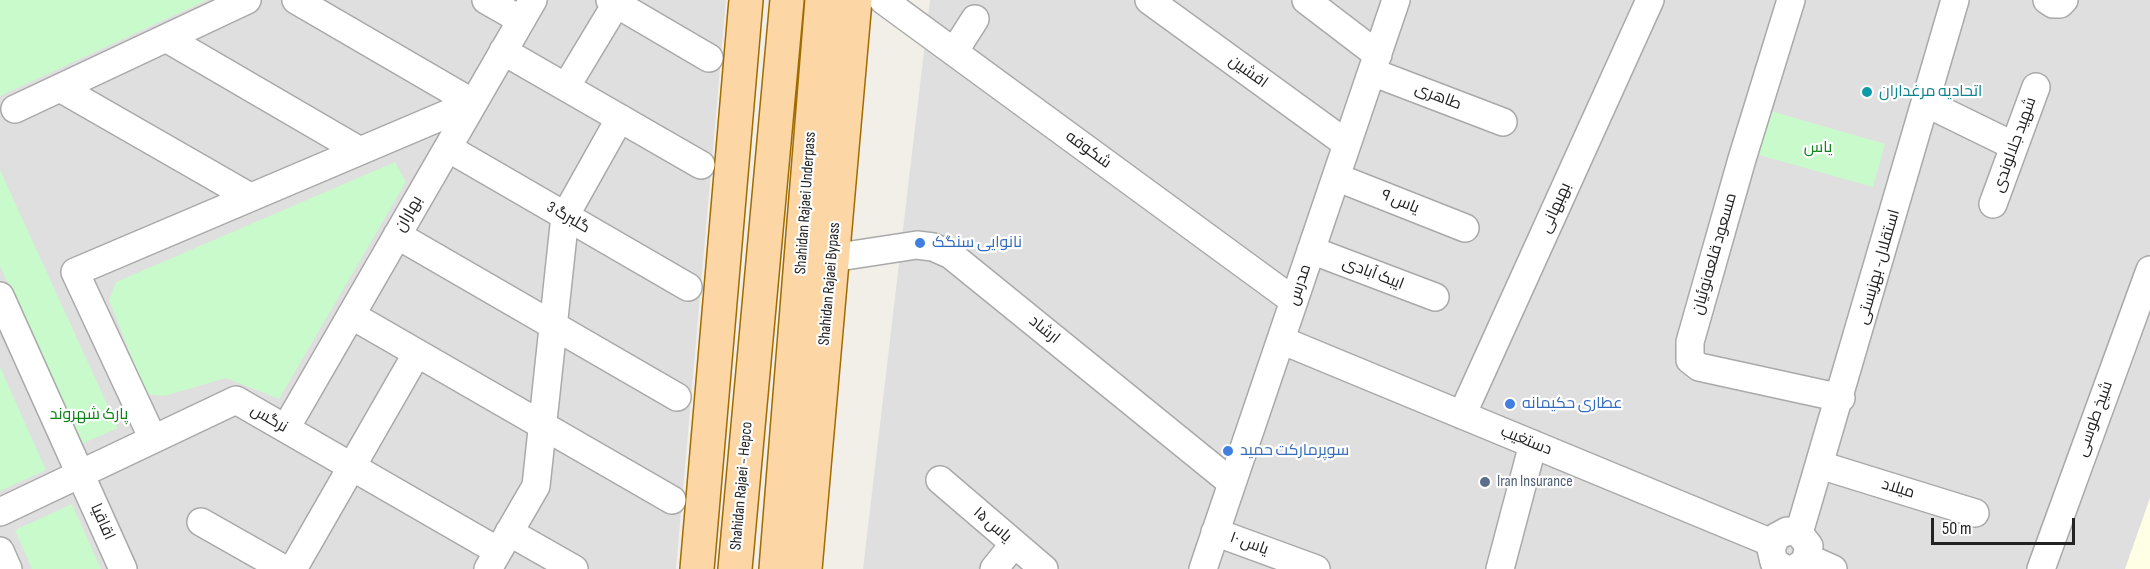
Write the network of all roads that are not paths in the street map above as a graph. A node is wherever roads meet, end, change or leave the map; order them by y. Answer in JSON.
{"nodes":[{"id":1,"x":247,"y":0,"type":"edge"},
{"id":2,"x":296,"y":0,"type":"edge"},
{"id":3,"x":486,"y":0,"type":"edge"},
{"id":4,"x":746,"y":0,"type":"edge"},
{"id":5,"x":787,"y":0,"type":"edge"},
{"id":6,"x":822,"y":0,"type":"edge"},
{"id":7,"x":855,"y":0,"type":"edge"},
{"id":8,"x":882,"y":0,"type":"edge"},
{"id":9,"x":1149,"y":0,"type":"edge"},
{"id":10,"x":1306,"y":0,"type":"edge"},
{"id":11,"x":1396,"y":0,"type":"edge"},
{"id":12,"x":1650,"y":0,"type":"edge"},
{"id":13,"x":1791,"y":0,"type":"edge"},
{"id":14,"x":1955,"y":0,"type":"edge"},
{"id":15,"x":2047,"y":0,"type":"edge"},
{"id":16,"x":2064,"y":0,"type":"edge"},
{"id":17,"x":613,"y":2,"type":"edge"},
{"id":18,"x":527,"y":10,"type":"edge"},
{"id":19,"x":975,"y":19,"type":"dead end"},
{"id":20,"x":166,"y":38,"type":"junction"},
{"id":21,"x":503,"y":51,"type":"junction"},
{"id":22,"x":954,"y":52,"type":"junction"},
{"id":23,"x":709,"y":58,"type":"dead end"},
{"id":24,"x":1375,"y":63,"type":"junction"},
{"id":25,"x":566,"y":87,"type":"junction"},
{"id":26,"x":2036,"y":87,"type":"dead end"},
{"id":27,"x":60,"y":88,"type":"junction"},
{"id":28,"x":473,"y":103,"type":"junction"},
{"id":29,"x":1926,"y":103,"type":"junction"},
{"id":30,"x":15,"y":109,"type":"dead end"},
{"id":31,"x":620,"y":118,"type":"junction"},
{"id":32,"x":1503,"y":122,"type":"dead end"},
{"id":33,"x":1347,"y":144,"type":"junction"},
{"id":34,"x":2014,"y":146,"type":"junction"},
{"id":35,"x":448,"y":148,"type":"junction"},
{"id":36,"x":360,"y":151,"type":"junction"},
{"id":37,"x":701,"y":165,"type":"dead end"},
{"id":38,"x":1336,"y":177,"type":"junction"},
{"id":39,"x":250,"y":198,"type":"junction"},
{"id":40,"x":1993,"y":204,"type":"dead end"},
{"id":41,"x":565,"y":216,"type":"junction"},
{"id":42,"x":1465,"y":228,"type":"dead end"},
{"id":43,"x":397,"y":235,"type":"junction"},
{"id":44,"x":1311,"y":250,"type":"junction"},
{"id":45,"x":832,"y":258,"type":"junction"},
{"id":46,"x":2150,"y":270,"type":"edge"},
{"id":47,"x":688,"y":287,"type":"dead end"},
{"id":48,"x":0,"y":296,"type":"edge"},
{"id":49,"x":1435,"y":297,"type":"dead end"},
{"id":50,"x":1294,"y":300,"type":"junction"},
{"id":51,"x":351,"y":315,"type":"junction"},
{"id":52,"x":553,"y":325,"type":"junction"},
{"id":53,"x":1281,"y":340,"type":"junction"},
{"id":54,"x":417,"y":353,"type":"junction"},
{"id":55,"x":677,"y":397,"type":"dead end"},
{"id":56,"x":1840,"y":398,"type":"junction"},
{"id":57,"x":791,"y":406,"type":"junction"},
{"id":58,"x":1462,"y":415,"type":"junction"},
{"id":59,"x":542,"y":426,"type":"junction"},
{"id":60,"x":286,"y":428,"type":"junction"},
{"id":61,"x":153,"y":439,"type":"junction"},
{"id":62,"x":1533,"y":444,"type":"junction"},
{"id":63,"x":1820,"y":465,"type":"junction"},
{"id":64,"x":352,"y":467,"type":"junction"},
{"id":65,"x":813,"y":473,"type":"junction"},
{"id":66,"x":80,"y":475,"type":"junction"},
{"id":67,"x":940,"y":480,"type":"dead end"},
{"id":68,"x":1232,"y":483,"type":"junction"},
{"id":69,"x":672,"y":500,"type":"dead end"},
{"id":70,"x":0,"y":512,"type":"edge"},
{"id":71,"x":1975,"y":513,"type":"dead end"},
{"id":72,"x":201,"y":522,"type":"dead end"},
{"id":73,"x":1215,"y":532,"type":"junction"},
{"id":74,"x":1014,"y":544,"type":"junction"},
{"id":75,"x":0,"y":551,"type":"edge"},
{"id":76,"x":498,"y":551,"type":"edge"},
{"id":77,"x":1796,"y":557,"type":"edge"},
{"id":78,"x":561,"y":566,"type":"edge"},
{"id":79,"x":8,"y":569,"type":"edge"},
{"id":80,"x":123,"y":569,"type":"edge"},
{"id":81,"x":284,"y":569,"type":"edge"},
{"id":82,"x":293,"y":569,"type":"edge"},
{"id":83,"x":697,"y":569,"type":"edge"},
{"id":84,"x":735,"y":569,"type":"edge"},
{"id":85,"x":776,"y":569,"type":"edge"},
{"id":86,"x":805,"y":569,"type":"edge"},
{"id":87,"x":993,"y":569,"type":"edge"},
{"id":88,"x":1044,"y":569,"type":"edge"},
{"id":89,"x":1203,"y":569,"type":"edge"},
{"id":90,"x":1316,"y":569,"type":"edge"},
{"id":91,"x":1500,"y":569,"type":"edge"},
{"id":92,"x":1833,"y":569,"type":"edge"},
{"id":93,"x":2041,"y":569,"type":"edge"}],
"edges":[{"from":1,"to":20,"type":"street"},
{"from":2,"to":28,"type":"street"},
{"from":3,"to":18,"type":"street"},
{"from":4,"to":83,"type":"main road"},
{"from":5,"to":84,"type":"main road","name":"Shahidan Rajaei - Hepco"},
{"from":6,"to":57,"type":"main road","name":"Shahidan Rajaei Underpass"},
{"from":7,"to":45,"type":"main road","name":"Shahidan Rajaei Bypass"},
{"from":8,"to":22,"type":"street","name":"شکوفه"},
{"from":9,"to":33,"type":"street","name":"افشین"},
{"from":10,"to":24,"type":"street","name":"طاهری"},
{"from":11,"to":24,"type":"street","name":"مدرس"},
{"from":12,"to":58,"type":"street","name":"بهبهانی"},
{"from":13,"to":56,"type":"street","name":"مسعود قلعه‌نوئیان"},
{"from":14,"to":29,"type":"street","name":"استقلال- بهزیستی"},
{"from":15,"to":16,"type":"street"},
{"from":17,"to":23,"type":"street"},
{"from":17,"to":25,"type":"street"},
{"from":18,"to":21,"type":"street","name":"بهاران"},
{"from":19,"to":22,"type":"street"},
{"from":20,"to":27,"type":"street"},
{"from":20,"to":36,"type":"street"},
{"from":21,"to":25,"type":"street"},
{"from":21,"to":28,"type":"street","name":"بهاران"},
{"from":22,"to":50,"type":"street","name":"شکوفه"},
{"from":24,"to":32,"type":"street","name":"طاهری"},
{"from":24,"to":33,"type":"street","name":"مدرس"},
{"from":25,"to":31,"type":"street"},
{"from":26,"to":34,"type":"street","name":"شهید جلالوندی"},
{"from":27,"to":30,"type":"street"},
{"from":27,"to":39,"type":"street"},
{"from":28,"to":35,"type":"street","name":"بهاران"},
{"from":28,"to":36,"type":"street"},
{"from":29,"to":34,"type":"street"},
{"from":29,"to":56,"type":"street","name":"استقلال- بهزیستی"},
{"from":31,"to":37,"type":"street"},
{"from":31,"to":41,"type":"street"},
{"from":33,"to":38,"type":"street","name":"مدرس"},
{"from":34,"to":40,"type":"street","name":"شهید جلالوندی"},
{"from":35,"to":41,"type":"street","name":"گلبرگ 3"},
{"from":35,"to":43,"type":"street","name":"بهاران"},
{"from":36,"to":39,"type":"street"},
{"from":38,"to":42,"type":"street","name":"یاس ۹"},
{"from":38,"to":44,"type":"street","name":"مدرس"},
{"from":39,"to":61,"type":"street"},
{"from":41,"to":47,"type":"street","name":"گلبرگ 3"},
{"from":41,"to":52,"type":"street"},
{"from":43,"to":51,"type":"street","name":"بهاران"},
{"from":43,"to":52,"type":"street"},
{"from":44,"to":49,"type":"street","name":"ایبک آبادی"},
{"from":44,"to":50,"type":"street","name":"مدرس"},
{"from":45,"to":65,"type":"main road","name":"Shahidan Rajaei Bypass"},
{"from":45,"to":68,"type":"street","name":"ارشاد"},
{"from":46,"to":93,"type":"street","name":"شیخ طوسی"},
{"from":48,"to":66,"type":"street","name":"اقاقیا"},
{"from":50,"to":53,"type":"street","name":"مدرس"},
{"from":51,"to":54,"type":"street"},
{"from":51,"to":60,"type":"street","name":"بهاران"},
{"from":52,"to":55,"type":"street"},
{"from":52,"to":59,"type":"street"},
{"from":53,"to":58,"type":"street","name":"دستغیب"},
{"from":53,"to":68,"type":"street","name":"مدرس"},
{"from":54,"to":59,"type":"street"},
{"from":54,"to":64,"type":"street"},
{"from":56,"to":63,"type":"street","name":"استقلال- بهزیستی"},
{"from":57,"to":65,"type":"main road"},
{"from":57,"to":85,"type":"main road"},
{"from":58,"to":62,"type":"street","name":"دستغیب"},
{"from":59,"to":69,"type":"street"},
{"from":59,"to":76,"type":"street"},
{"from":60,"to":61,"type":"street","name":"نرگس"},
{"from":60,"to":64,"type":"street","name":"نرگس"},
{"from":61,"to":66,"type":"street","name":"نرگس"},
{"from":62,"to":77,"type":"street","name":"دستغیب"},
{"from":62,"to":91,"type":"street"},
{"from":63,"to":71,"type":"street","name":"میلاد"},
{"from":63,"to":77,"type":"street","name":"استقلال- بهزیستی"},
{"from":64,"to":76,"type":"street","name":"نرگس"},
{"from":64,"to":82,"type":"street"},
{"from":65,"to":86,"type":"main road","name":"Shahidan Rajaei Bypass"},
{"from":66,"to":70,"type":"street","name":"نرگس"},
{"from":66,"to":80,"type":"street","name":"اقاقیا"},
{"from":67,"to":74,"type":"street","name":"یاس ۱۵"},
{"from":68,"to":73,"type":"street","name":"مدرس"},
{"from":72,"to":81,"type":"street"},
{"from":73,"to":89,"type":"street","name":"مدرس"},
{"from":73,"to":90,"type":"street","name":"یاس ۱۰"},
{"from":74,"to":87,"type":"street"},
{"from":74,"to":88,"type":"street","name":"یاس ۱۵"},
{"from":75,"to":79,"type":"street"},
{"from":76,"to":78,"type":"street","name":"نرگس"},
{"from":77,"to":92,"type":"street"}]}
